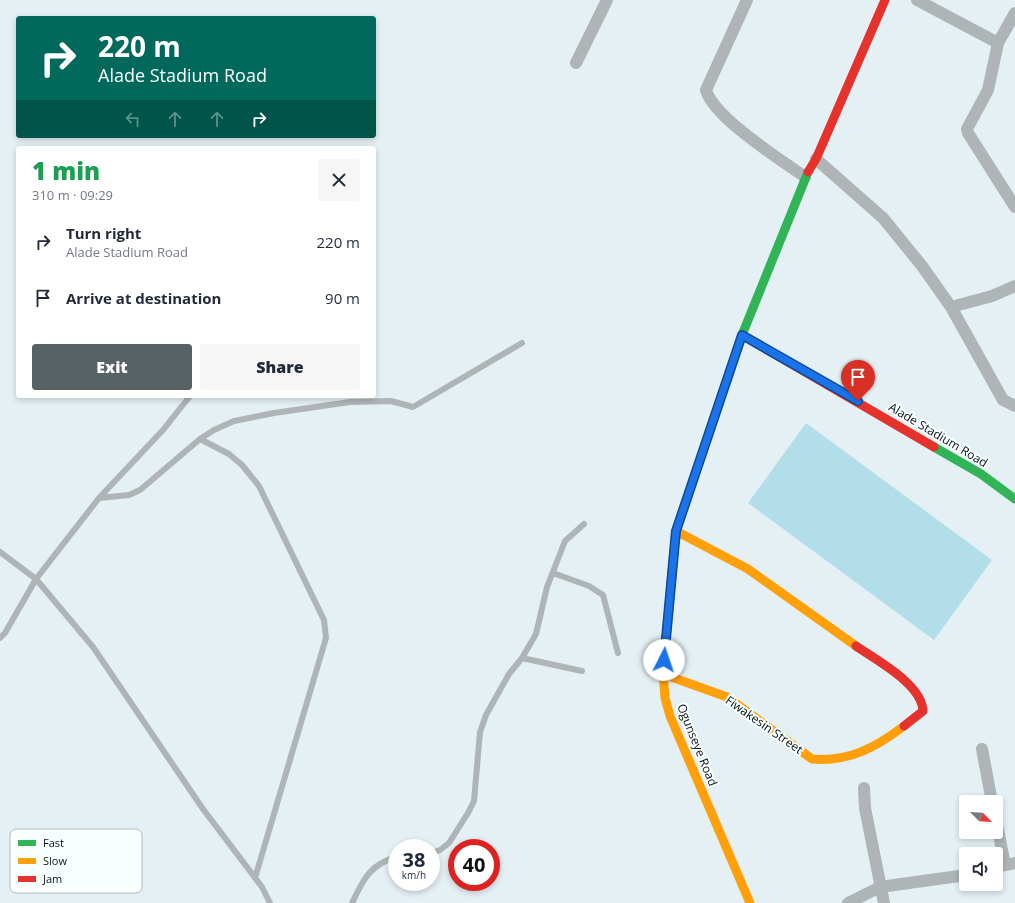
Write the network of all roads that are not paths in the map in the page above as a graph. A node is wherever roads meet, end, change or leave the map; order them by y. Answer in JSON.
{"nodes":[{"id":1,"x":607,"y":0,"type":"edge"},
{"id":2,"x":746,"y":0,"type":"edge"},
{"id":3,"x":886,"y":0,"type":"edge"},
{"id":4,"x":917,"y":0,"type":"edge"},
{"id":5,"x":1014,"y":17,"type":"edge"},
{"id":6,"x":998,"y":42,"type":"junction"},
{"id":7,"x":576,"y":63,"type":"dead end"},
{"id":8,"x":816,"y":159,"type":"junction"},
{"id":9,"x":805,"y":177,"type":"junction"},
{"id":10,"x":1015,"y":207,"type":"edge"},
{"id":11,"x":1015,"y":286,"type":"edge"},
{"id":12,"x":951,"y":307,"type":"junction"},
{"id":13,"x":742,"y":335,"type":"junction"},
{"id":14,"x":522,"y":343,"type":"dead end"},
{"id":15,"x":188,"y":398,"type":"edge"},
{"id":16,"x":1015,"y":406,"type":"edge"},
{"id":17,"x":200,"y":439,"type":"junction"},
{"id":18,"x":99,"y":498,"type":"junction"},
{"id":19,"x":1015,"y":499,"type":"edge"},
{"id":20,"x":584,"y":524,"type":"dead end"},
{"id":21,"x":676,"y":531,"type":"junction"},
{"id":22,"x":0,"y":552,"type":"edge"},
{"id":23,"x":553,"y":573,"type":"junction"},
{"id":24,"x":36,"y":579,"type":"junction"},
{"id":25,"x":0,"y":638,"type":"edge"},
{"id":26,"x":618,"y":653,"type":"dead end"},
{"id":27,"x":522,"y":658,"type":"junction"},
{"id":28,"x":582,"y":671,"type":"dead end"},
{"id":29,"x":663,"y":674,"type":"junction"},
{"id":30,"x":982,"y":749,"type":"dead end"},
{"id":31,"x":864,"y":788,"type":"dead end"},
{"id":32,"x":991,"y":795,"type":"edge"},
{"id":33,"x":1000,"y":839,"type":"edge"},
{"id":34,"x":440,"y":850,"type":"edge"},
{"id":35,"x":388,"y":860,"type":"edge"},
{"id":36,"x":1005,"y":865,"type":"edge"},
{"id":37,"x":959,"y":876,"type":"edge"},
{"id":38,"x":255,"y":878,"type":"junction"},
{"id":39,"x":880,"y":887,"type":"junction"},
{"id":40,"x":270,"y":903,"type":"edge"},
{"id":41,"x":352,"y":903,"type":"edge"},
{"id":42,"x":750,"y":903,"type":"edge"},
{"id":43,"x":848,"y":903,"type":"edge"},
{"id":44,"x":884,"y":903,"type":"edge"}],
"edges":[{"from":1,"to":7,"type":"street"},
{"from":2,"to":9,"type":"street"},
{"from":3,"to":8,"type":"street","name":"Ogunseye Road"},
{"from":4,"to":6,"type":"street"},
{"from":5,"to":6,"type":"street"},
{"from":6,"to":10,"type":"street"},
{"from":8,"to":9,"type":"street","name":"Ogunseye Road"},
{"from":8,"to":12,"type":"street"},
{"from":9,"to":13,"type":"street","name":"Ogunseye Road"},
{"from":11,"to":12,"type":"street"},
{"from":12,"to":16,"type":"street"},
{"from":13,"to":19,"type":"street","name":"Alade Stadium Road"},
{"from":13,"to":21,"type":"street","name":"Ogunseye Road"},
{"from":14,"to":17,"type":"lane"},
{"from":15,"to":18,"type":"lane"},
{"from":17,"to":18,"type":"lane"},
{"from":17,"to":38,"type":"lane"},
{"from":18,"to":24,"type":"lane"},
{"from":20,"to":23,"type":"lane"},
{"from":21,"to":29,"type":"street","name":"Ogunseye Road"},
{"from":21,"to":29,"type":"street","name":"Fiwakesin Street"},
{"from":22,"to":24,"type":"lane"},
{"from":23,"to":26,"type":"lane"},
{"from":23,"to":27,"type":"lane"},
{"from":24,"to":25,"type":"lane"},
{"from":24,"to":38,"type":"lane"},
{"from":27,"to":28,"type":"lane"},
{"from":27,"to":34,"type":"lane"},
{"from":29,"to":42,"type":"street","name":"Ogunseye Road"},
{"from":30,"to":32,"type":"street"},
{"from":31,"to":39,"type":"street"},
{"from":33,"to":36,"type":"street"},
{"from":35,"to":41,"type":"lane"},
{"from":37,"to":39,"type":"street"},
{"from":38,"to":40,"type":"lane"},
{"from":39,"to":43,"type":"street"},
{"from":39,"to":44,"type":"street"}]}
